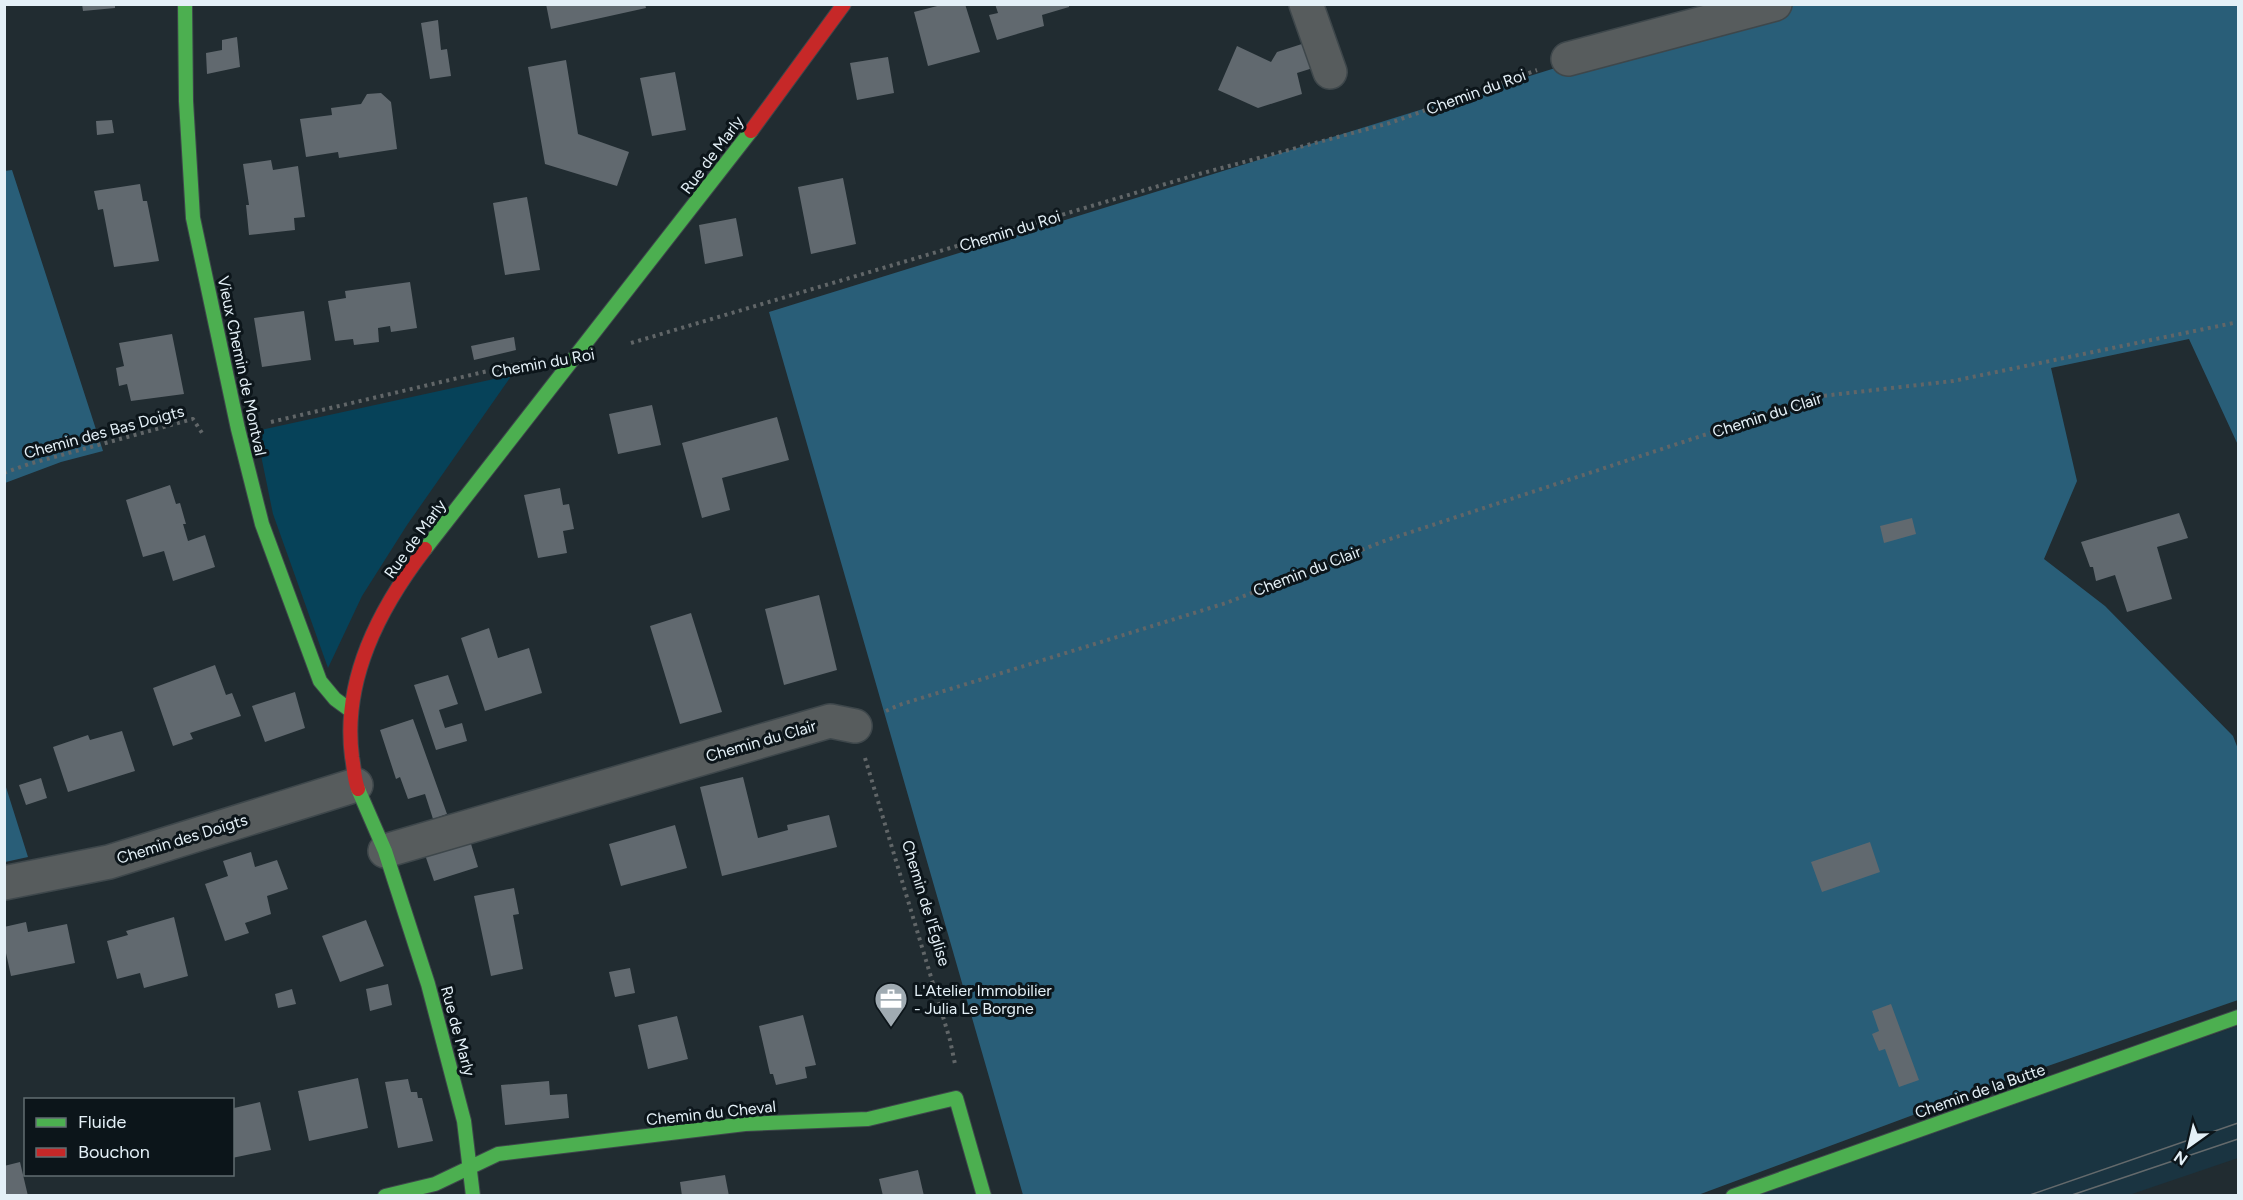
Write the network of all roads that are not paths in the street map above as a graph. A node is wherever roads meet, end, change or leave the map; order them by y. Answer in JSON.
{"nodes":[{"id":1,"x":185,"y":4,"type":"edge"},
{"id":2,"x":844,"y":4,"type":"edge"},
{"id":3,"x":1306,"y":4,"type":"edge"},
{"id":4,"x":1775,"y":4,"type":"edge"},
{"id":5,"x":1568,"y":59,"type":"road end"},
{"id":6,"x":1330,"y":72,"type":"dead end"},
{"id":7,"x":350,"y":710,"type":"junction"},
{"id":8,"x":855,"y":726,"type":"road end"},
{"id":9,"x":356,"y":785,"type":"junction"},
{"id":10,"x":385,"y":851,"type":"junction"},
{"id":11,"x":4,"y":883,"type":"edge"},
{"id":12,"x":2238,"y":1017,"type":"edge"},
{"id":13,"x":470,"y":1167,"type":"junction"},
{"id":14,"x":385,"y":1196,"type":"edge"},
{"id":15,"x":473,"y":1196,"type":"edge"},
{"id":16,"x":984,"y":1196,"type":"edge"},
{"id":17,"x":1733,"y":1196,"type":"edge"}],
"edges":[{"from":1,"to":7,"type":"street","name":"Vieux Chemin de Montval"},
{"from":2,"to":7,"type":"street","name":"Rue de Marly"},
{"from":3,"to":6,"type":"street"},
{"from":4,"to":5,"type":"street"},
{"from":7,"to":9,"type":"street","name":"Rue de Marly"},
{"from":8,"to":10,"type":"street","name":"Chemin du Clair"},
{"from":9,"to":10,"type":"street","name":"Rue de Marly"},
{"from":9,"to":11,"type":"street","name":"Chemin des Doigts"},
{"from":10,"to":13,"type":"street","name":"Rue de Marly"},
{"from":12,"to":17,"type":"street","name":"Chemin de la Butte"},
{"from":13,"to":14,"type":"street","name":"Chemin du Cheval"},
{"from":13,"to":15,"type":"street","name":"Rue de Marly"},
{"from":13,"to":16,"type":"street","name":"Chemin du Cheval"}]}
